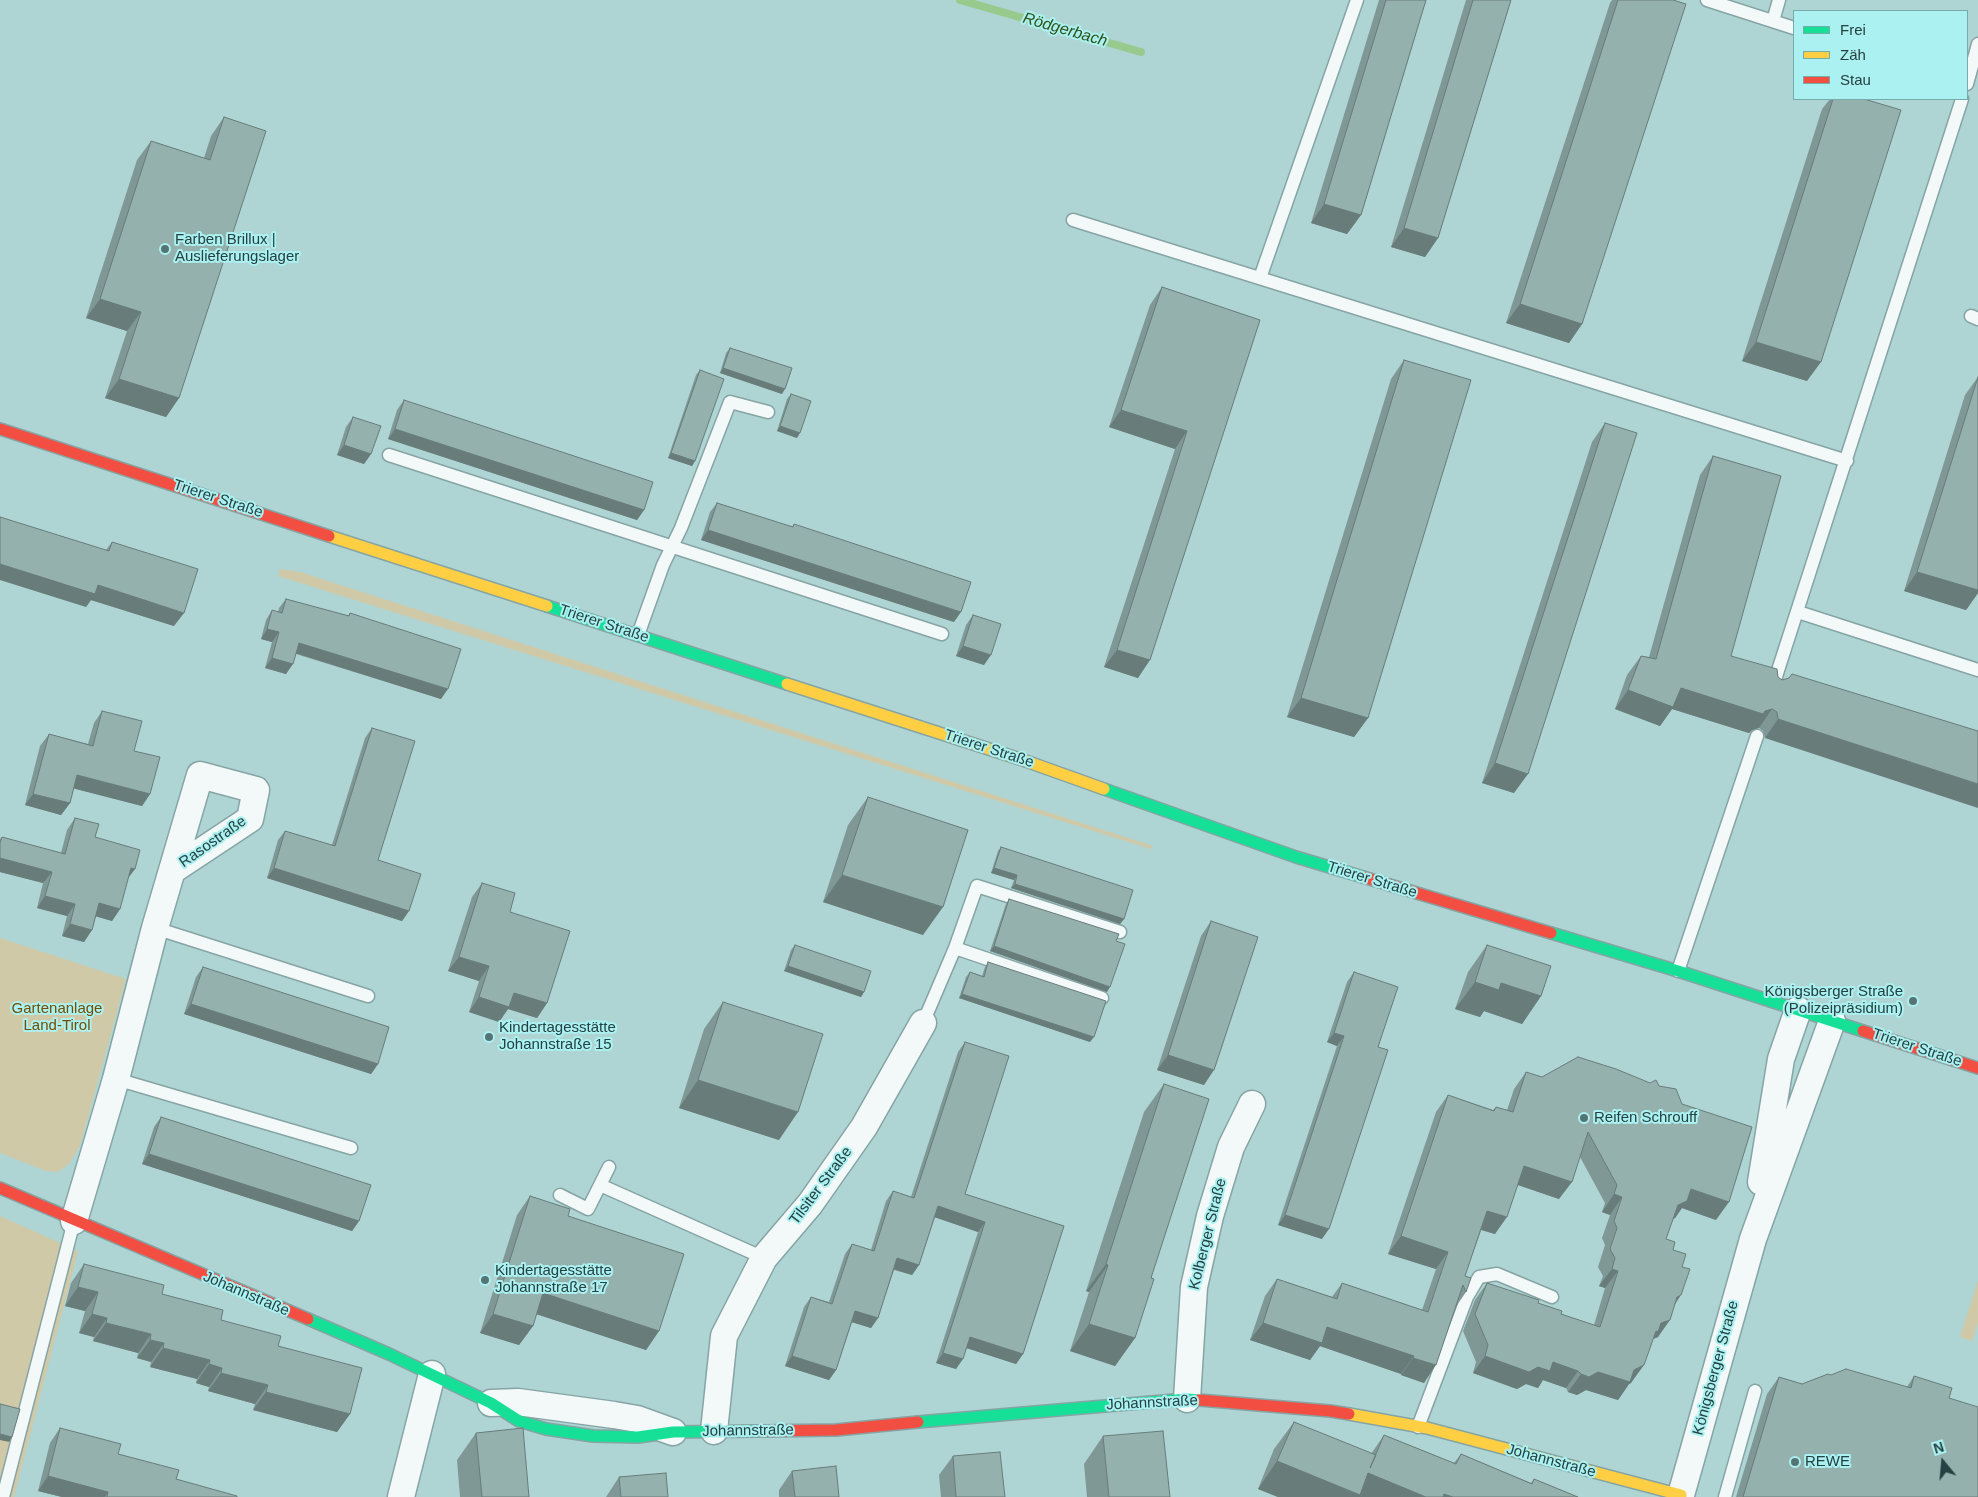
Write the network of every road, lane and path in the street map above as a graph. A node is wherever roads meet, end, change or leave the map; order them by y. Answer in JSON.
{"nodes":[{"id":1,"x":1357,"y":0,"type":"edge"},
{"id":2,"x":1706,"y":0,"type":"edge"},
{"id":3,"x":1780,"y":0,"type":"edge"},
{"id":4,"x":1773,"y":21,"type":"junction"},
{"id":5,"x":1793,"y":28,"type":"edge"},
{"id":6,"x":1978,"y":44,"type":"edge"},
{"id":7,"x":1968,"y":79,"type":"edge"},
{"id":8,"x":1962,"y":100,"type":"edge"},
{"id":9,"x":1073,"y":220,"type":"dead end"},
{"id":10,"x":1260,"y":278,"type":"junction"},
{"id":11,"x":768,"y":412,"type":"dead end"},
{"id":12,"x":0,"y":429,"type":"edge"},
{"id":13,"x":389,"y":455,"type":"dead end"},
{"id":14,"x":1847,"y":461,"type":"junction"},
{"id":15,"x":672,"y":546,"type":"junction"},
{"id":16,"x":1798,"y":612,"type":"junction"},
{"id":17,"x":942,"y":634,"type":"dead end"},
{"id":18,"x":638,"y":635,"type":"junction"},
{"id":19,"x":1978,"y":670,"type":"edge"},
{"id":20,"x":1771,"y":691,"type":"edge"},
{"id":21,"x":1757,"y":736,"type":"edge"},
{"id":22,"x":173,"y":870,"type":"dead end"},
{"id":23,"x":155,"y":928,"type":"junction"},
{"id":24,"x":1120,"y":932,"type":"edge"},
{"id":25,"x":955,"y":948,"type":"junction"},
{"id":26,"x":1678,"y":971,"type":"junction"},
{"id":27,"x":368,"y":996,"type":"dead end"},
{"id":28,"x":1102,"y":998,"type":"edge"},
{"id":29,"x":1798,"y":1010,"type":"junction"},
{"id":30,"x":1832,"y":1021,"type":"junction"},
{"id":31,"x":923,"y":1023,"type":"joint"},
{"id":32,"x":1978,"y":1068,"type":"edge"},
{"id":33,"x":116,"y":1079,"type":"junction"},
{"id":34,"x":1252,"y":1104,"type":"dead end"},
{"id":35,"x":351,"y":1148,"type":"dead end"},
{"id":36,"x":609,"y":1167,"type":"dead end"},
{"id":37,"x":600,"y":1185,"type":"junction"},
{"id":38,"x":0,"y":1188,"type":"edge"},
{"id":39,"x":560,"y":1195,"type":"dead end"},
{"id":40,"x":74,"y":1220,"type":"junction"},
{"id":41,"x":1753,"y":1239,"type":"junction"},
{"id":42,"x":764,"y":1258,"type":"junction"},
{"id":43,"x":1552,"y":1297,"type":"dead end"},
{"id":44,"x":432,"y":1374,"type":"junction"},
{"id":45,"x":1755,"y":1391,"type":"dead end"},
{"id":46,"x":1187,"y":1399,"type":"junction"},
{"id":47,"x":491,"y":1403,"type":"joint"},
{"id":48,"x":1418,"y":1427,"type":"junction"},
{"id":49,"x":714,"y":1431,"type":"junction"},
{"id":50,"x":674,"y":1432,"type":"joint"},
{"id":51,"x":1681,"y":1496,"type":"edge"},
{"id":52,"x":3,"y":1497,"type":"edge"},
{"id":53,"x":400,"y":1497,"type":"edge"},
{"id":54,"x":1724,"y":1497,"type":"edge"}],
"edges":[{"from":1,"to":10,"type":"lane"},
{"from":2,"to":4,"type":"lane"},
{"from":3,"to":4,"type":"lane"},
{"from":4,"to":5,"type":"lane"},
{"from":6,"to":7,"type":"lane"},
{"from":8,"to":14,"type":"lane"},
{"from":9,"to":10,"type":"lane"},
{"from":10,"to":14,"type":"lane"},
{"from":11,"to":15,"type":"lane"},
{"from":12,"to":18,"type":"main road","name":"Trierer Straße"},
{"from":13,"to":15,"type":"lane"},
{"from":14,"to":16,"type":"lane"},
{"from":15,"to":17,"type":"lane"},
{"from":15,"to":18,"type":"lane"},
{"from":16,"to":19,"type":"lane"},
{"from":16,"to":20,"type":"lane"},
{"from":18,"to":26,"type":"main road","name":"Trierer Straße"},
{"from":21,"to":26,"type":"lane"},
{"from":22,"to":23,"type":"street","name":"Rasostraße"},
{"from":23,"to":27,"type":"lane"},
{"from":23,"to":33,"type":"street","name":"Rasostraße"},
{"from":24,"to":25,"type":"lane","name":"Tilsiter Straße"},
{"from":25,"to":28,"type":"lane"},
{"from":25,"to":31,"type":"lane","name":"Tilsiter Straße"},
{"from":26,"to":29,"type":"main road","name":"Trierer Straße"},
{"from":29,"to":30,"type":"main road","name":"Trierer Straße"},
{"from":29,"to":41,"type":"street","name":"Königsberger Straße"},
{"from":30,"to":32,"type":"main road","name":"Trierer Straße"},
{"from":30,"to":41,"type":"street","name":"Königsberger Straße"},
{"from":31,"to":42,"type":"street","name":"Tilsiter Straße"},
{"from":33,"to":35,"type":"lane"},
{"from":33,"to":40,"type":"street","name":"Rasostraße"},
{"from":34,"to":46,"type":"street","name":"Kolberger Straße"},
{"from":36,"to":37,"type":"lane"},
{"from":37,"to":39,"type":"lane"},
{"from":37,"to":42,"type":"lane"},
{"from":38,"to":40,"type":"main road","name":"Johannstraße"},
{"from":40,"to":44,"type":"main road","name":"Johannstraße"},
{"from":40,"to":52,"type":"lane"},
{"from":41,"to":51,"type":"street","name":"Königsberger Straße"},
{"from":42,"to":49,"type":"street","name":"Tilsiter Straße"},
{"from":43,"to":48,"type":"lane"},
{"from":44,"to":47,"type":"main road","name":"Johannstraße"},
{"from":44,"to":53,"type":"street"},
{"from":45,"to":54,"type":"lane"},
{"from":46,"to":48,"type":"main road","name":"Johannstraße"},
{"from":46,"to":49,"type":"main road","name":"Johannstraße"},
{"from":47,"to":50,"type":"street","name":"Johannstraße"},
{"from":48,"to":51,"type":"main road","name":"Johannstraße"},
{"from":49,"to":50,"type":"main road","name":"Johannstraße"}]}
